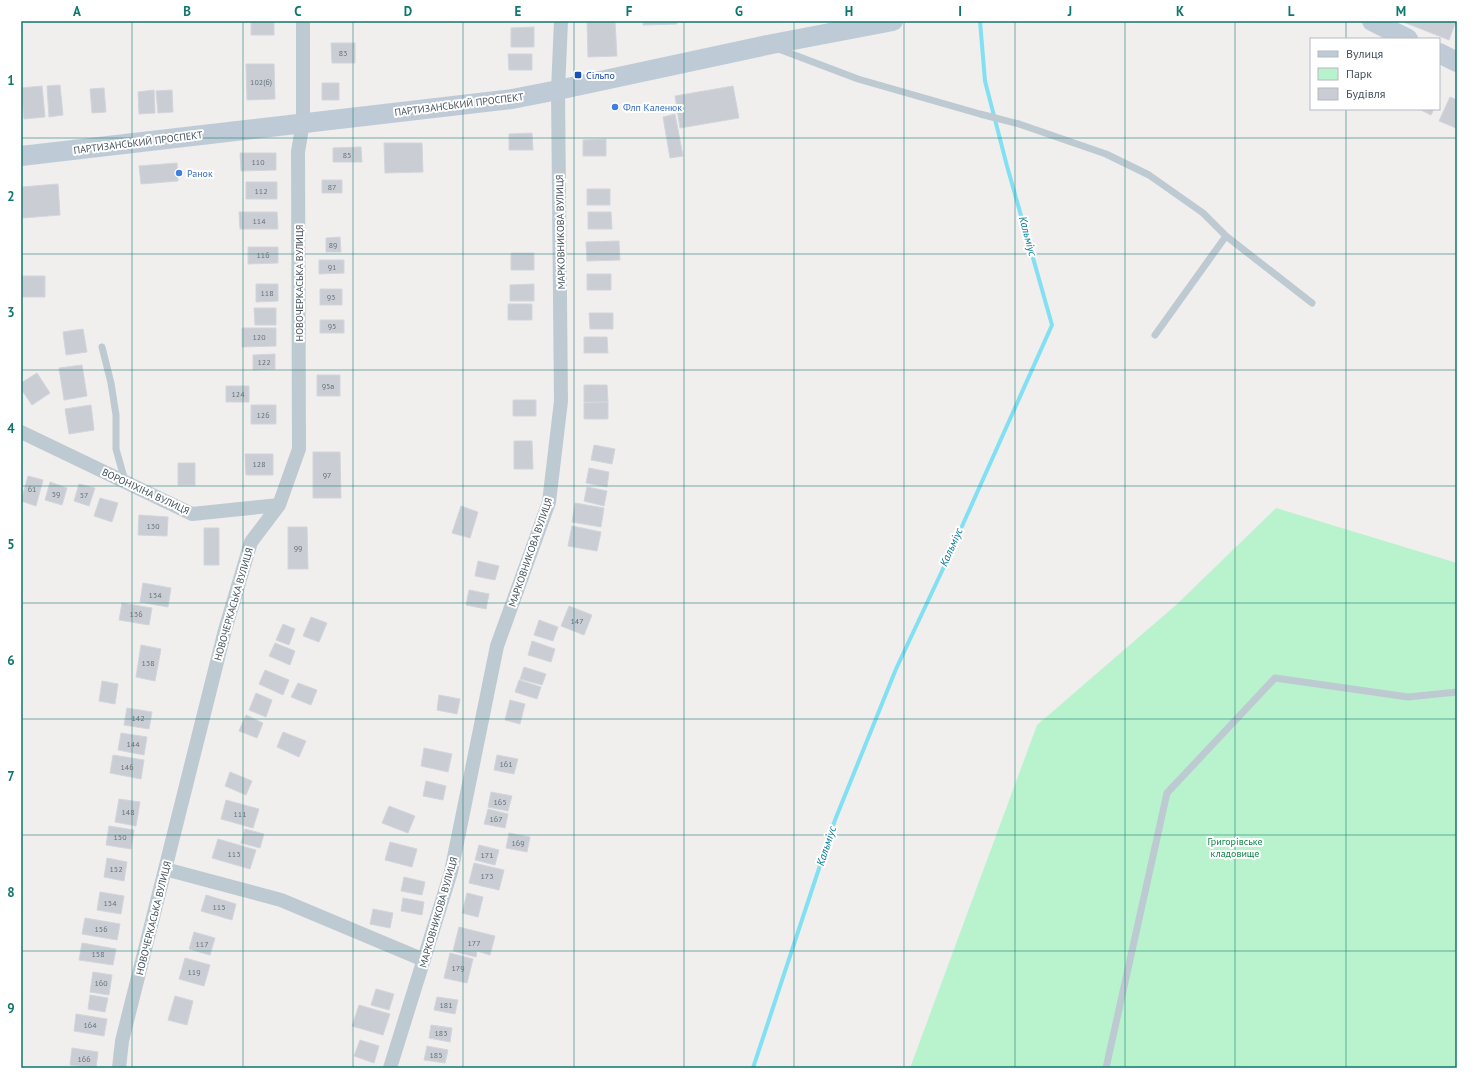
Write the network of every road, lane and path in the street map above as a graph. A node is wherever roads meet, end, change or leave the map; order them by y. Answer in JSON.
{"nodes":[{"id":1,"x":303,"y":21,"type":"edge"},
{"id":2,"x":561,"y":21,"type":"edge"},
{"id":3,"x":892,"y":21,"type":"edge"},
{"id":4,"x":1372,"y":21,"type":"edge"},
{"id":5,"x":1406,"y":38,"type":"edge"},
{"id":6,"x":767,"y":45,"type":"junction"},
{"id":7,"x":1440,"y":54,"type":"edge"},
{"id":8,"x":1457,"y":62,"type":"edge"},
{"id":9,"x":558,"y":90,"type":"junction"},
{"id":10,"x":303,"y":122,"type":"junction"},
{"id":11,"x":21,"y":156,"type":"edge"},
{"id":12,"x":1226,"y":236,"type":"junction"},
{"id":13,"x":1312,"y":303,"type":"dead end"},
{"id":14,"x":1155,"y":335,"type":"dead end"},
{"id":15,"x":102,"y":347,"type":"dead end"},
{"id":16,"x":23,"y":431,"type":"edge"},
{"id":17,"x":125,"y":482,"type":"junction"},
{"id":18,"x":279,"y":505,"type":"junction"},
{"id":19,"x":1457,"y":692,"type":"edge"},
{"id":20,"x":165,"y":869,"type":"junction"},
{"id":21,"x":424,"y":960,"type":"junction"},
{"id":22,"x":119,"y":1068,"type":"edge"},
{"id":23,"x":390,"y":1068,"type":"edge"},
{"id":24,"x":1106,"y":1068,"type":"edge"}],
"edges":[{"from":1,"to":10,"type":"street","name":"НОВОЧЕРКАСЬКА ВУЛИЦЯ"},
{"from":2,"to":9,"type":"street","name":"МАРКОВНИКОВА ВУЛИЦЯ"},
{"from":3,"to":6,"type":"street","name":"ПАРТИЗАНСЬКИЙ ПРОСПЕКТ"},
{"from":4,"to":5,"type":"street"},
{"from":6,"to":9,"type":"street","name":"ПАРТИЗАНСЬКИЙ ПРОСПЕКТ"},
{"from":6,"to":12,"type":"lane"},
{"from":7,"to":8,"type":"street"},
{"from":9,"to":10,"type":"street","name":"ПАРТИЗАНСЬКИЙ ПРОСПЕКТ"},
{"from":9,"to":21,"type":"street","name":"МАРКОВНИКОВА ВУЛИЦЯ"},
{"from":10,"to":11,"type":"street","name":"ПАРТИЗАНСЬКИЙ ПРОСПЕКТ"},
{"from":10,"to":18,"type":"street","name":"НОВОЧЕРКАСЬКА ВУЛИЦЯ"},
{"from":12,"to":13,"type":"lane"},
{"from":12,"to":14,"type":"lane"},
{"from":15,"to":17,"type":"lane"},
{"from":16,"to":17,"type":"street","name":"ВОРОНІХІНА ВУЛИЦЯ"},
{"from":17,"to":18,"type":"street","name":"ВОРОНІХІНА ВУЛИЦЯ"},
{"from":18,"to":20,"type":"street","name":"НОВОЧЕРКАСЬКА ВУЛИЦЯ"},
{"from":19,"to":24,"type":"lane"},
{"from":20,"to":21,"type":"street"},
{"from":20,"to":22,"type":"street","name":"НОВОЧЕРКАСЬКА ВУЛИЦЯ"},
{"from":21,"to":23,"type":"street","name":"МАРКОВНИКОВА ВУЛИЦЯ"}]}
